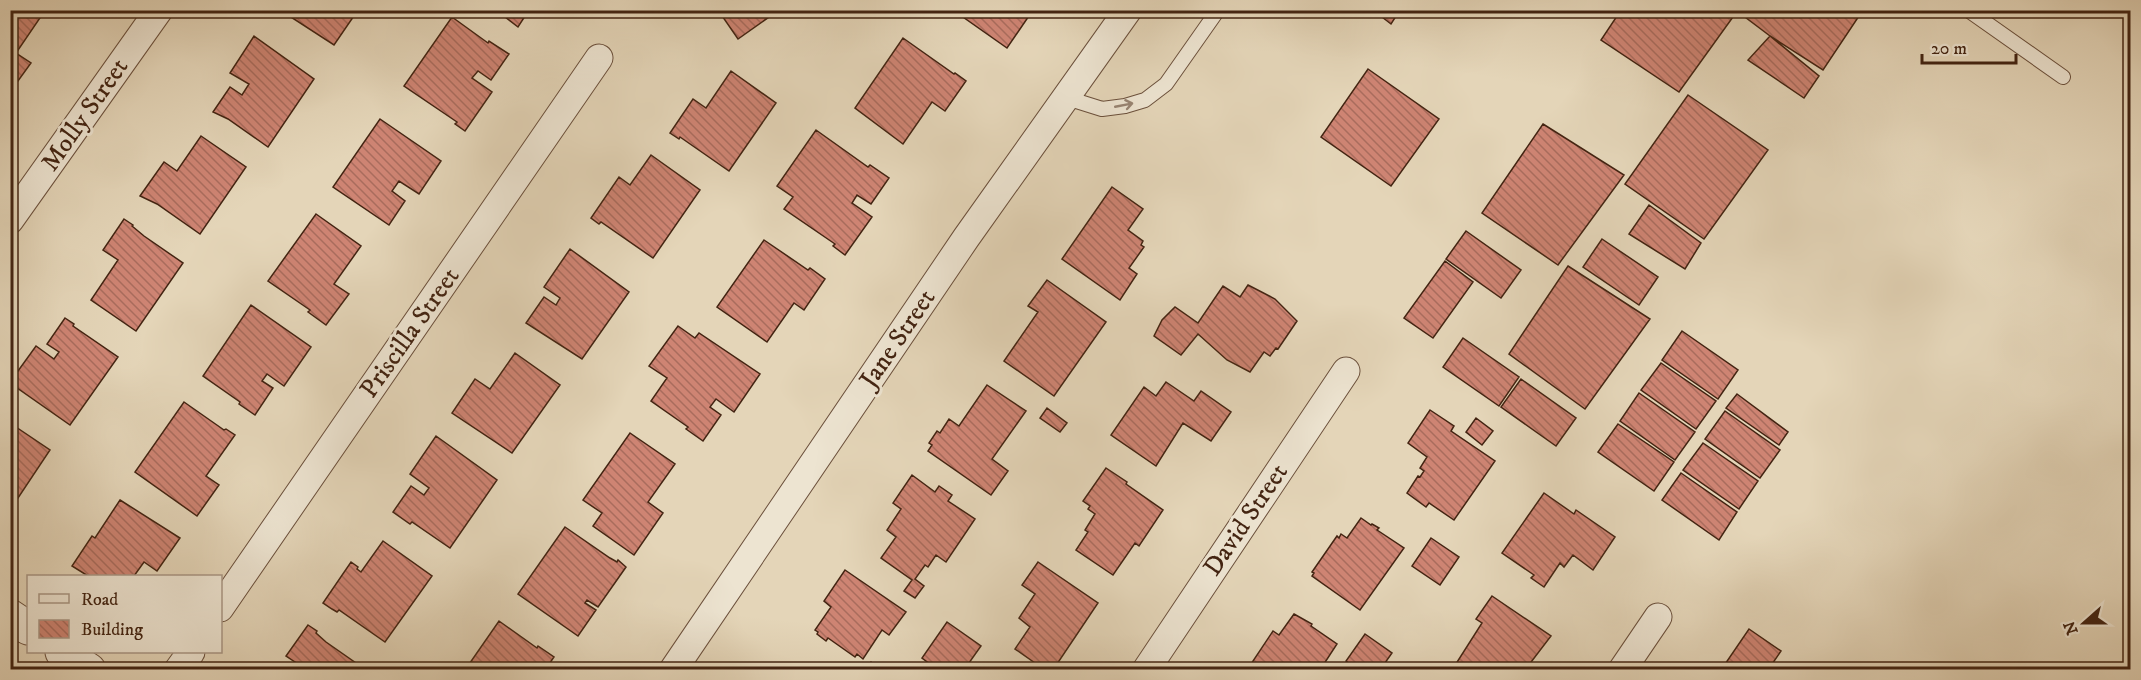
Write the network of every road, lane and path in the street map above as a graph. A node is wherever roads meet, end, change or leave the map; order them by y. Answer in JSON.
{"nodes":[{"id":1,"x":159,"y":10,"type":"edge"},
{"id":2,"x":1128,"y":10,"type":"edge"},
{"id":3,"x":1218,"y":10,"type":"edge"},
{"id":4,"x":1968,"y":10,"type":"edge"},
{"id":5,"x":599,"y":58,"type":"dead end"},
{"id":6,"x":2063,"y":77,"type":"dead end"},
{"id":7,"x":1067,"y":98,"type":"junction"},
{"id":8,"x":10,"y":220,"type":"edge"},
{"id":9,"x":1346,"y":371,"type":"dead end"},
{"id":10,"x":222,"y":605,"type":"edge"},
{"id":11,"x":10,"y":616,"type":"edge"},
{"id":12,"x":1658,"y":617,"type":"dead end"},
{"id":13,"x":27,"y":627,"type":"edge"},
{"id":14,"x":65,"y":653,"type":"edge"},
{"id":15,"x":190,"y":653,"type":"edge"},
{"id":16,"x":89,"y":669,"type":"edge"},
{"id":17,"x":178,"y":669,"type":"edge"},
{"id":18,"x":673,"y":669,"type":"edge"},
{"id":19,"x":1146,"y":669,"type":"edge"},
{"id":20,"x":1622,"y":669,"type":"edge"}],
"edges":[{"from":1,"to":8,"type":"street","name":"Molly Street"},
{"from":2,"to":7,"type":"street","name":"Jane Street"},
{"from":7,"to":3,"type":"lane","one_way":true},
{"from":4,"to":6,"type":"lane"},
{"from":5,"to":10,"type":"street","name":"Priscilla Street"},
{"from":7,"to":18,"type":"street","name":"Jane Street"},
{"from":9,"to":19,"type":"street","name":"David Street"},
{"from":11,"to":13,"type":"street"},
{"from":12,"to":20,"type":"street"},
{"from":14,"to":16,"type":"street"},
{"from":15,"to":17,"type":"street"}]}
